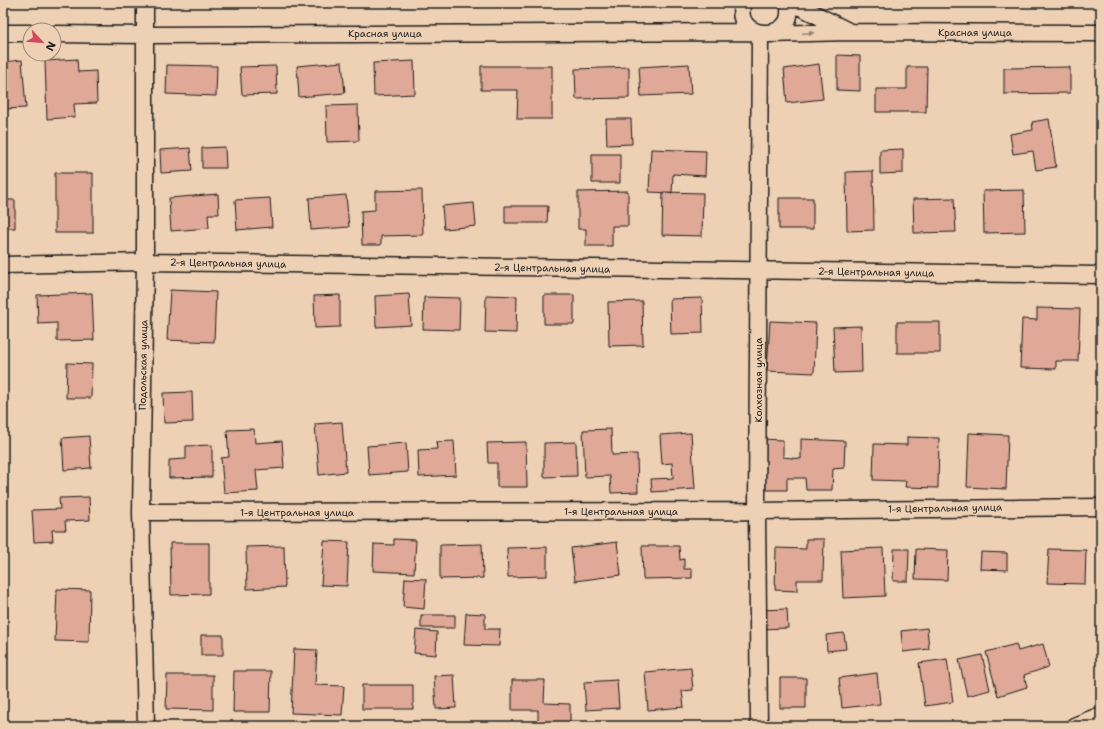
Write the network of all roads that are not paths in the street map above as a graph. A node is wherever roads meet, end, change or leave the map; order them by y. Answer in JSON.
{"nodes":[{"id":1,"x":145,"y":3,"type":"edge"},
{"id":2,"x":788,"y":3,"type":"edge"},
{"id":3,"x":793,"y":3,"type":"edge"},
{"id":4,"x":743,"y":10,"type":"edge"},
{"id":5,"x":716,"y":31,"type":"junction"},
{"id":6,"x":849,"y":32,"type":"junction"},
{"id":7,"x":3,"y":33,"type":"edge"},
{"id":8,"x":22,"y":33,"type":"edge"},
{"id":9,"x":762,"y":33,"type":"junction"},
{"id":10,"x":1101,"y":33,"type":"edge"},
{"id":11,"x":62,"y":34,"type":"edge"},
{"id":12,"x":145,"y":35,"type":"junction"},
{"id":13,"x":145,"y":262,"type":"junction"},
{"id":14,"x":3,"y":265,"type":"edge"},
{"id":15,"x":759,"y":271,"type":"junction"},
{"id":16,"x":1101,"y":275,"type":"edge"},
{"id":17,"x":1101,"y":507,"type":"edge"},
{"id":18,"x":757,"y":511,"type":"junction"},
{"id":19,"x":141,"y":512,"type":"junction"},
{"id":20,"x":1101,"y":715,"type":"edge"},
{"id":21,"x":146,"y":726,"type":"edge"},
{"id":22,"x":759,"y":726,"type":"edge"},
{"id":23,"x":1074,"y":726,"type":"edge"}],
"edges":[{"from":1,"to":12,"type":"street","name":"Подольская улица"},
{"from":2,"to":9,"type":"street"},
{"from":3,"to":6,"type":"street","name":"Красная улица"},
{"from":4,"to":5,"type":"street","name":"Красная улица"},
{"from":4,"to":9,"type":"street"},
{"from":5,"to":9,"type":"street","name":"Красная улица"},
{"from":5,"to":12,"type":"street","name":"Красная улица"},
{"from":9,"to":6,"type":"street","name":"Красная улица","one_way":true},
{"from":6,"to":10,"type":"street","name":"Красная улица"},
{"from":7,"to":8,"type":"street"},
{"from":9,"to":15,"type":"street","name":"Колхозная улица"},
{"from":11,"to":12,"type":"street","name":"Красная улица"},
{"from":12,"to":13,"type":"street","name":"Подольская улица"},
{"from":13,"to":14,"type":"street","name":"2-я Центральная улица"},
{"from":13,"to":15,"type":"street","name":"2-я Центральная улица"},
{"from":13,"to":19,"type":"street","name":"Подольская улица"},
{"from":15,"to":16,"type":"street","name":"2-я Центральная улица"},
{"from":15,"to":18,"type":"street","name":"Колхозная улица"},
{"from":17,"to":18,"type":"street","name":"1-я Центральная улица"},
{"from":18,"to":19,"type":"street","name":"1-я Центральная улица"},
{"from":18,"to":22,"type":"street","name":"Колхозная улица"},
{"from":19,"to":21,"type":"street","name":"Подольская улица"},
{"from":20,"to":23,"type":"street"}]}
